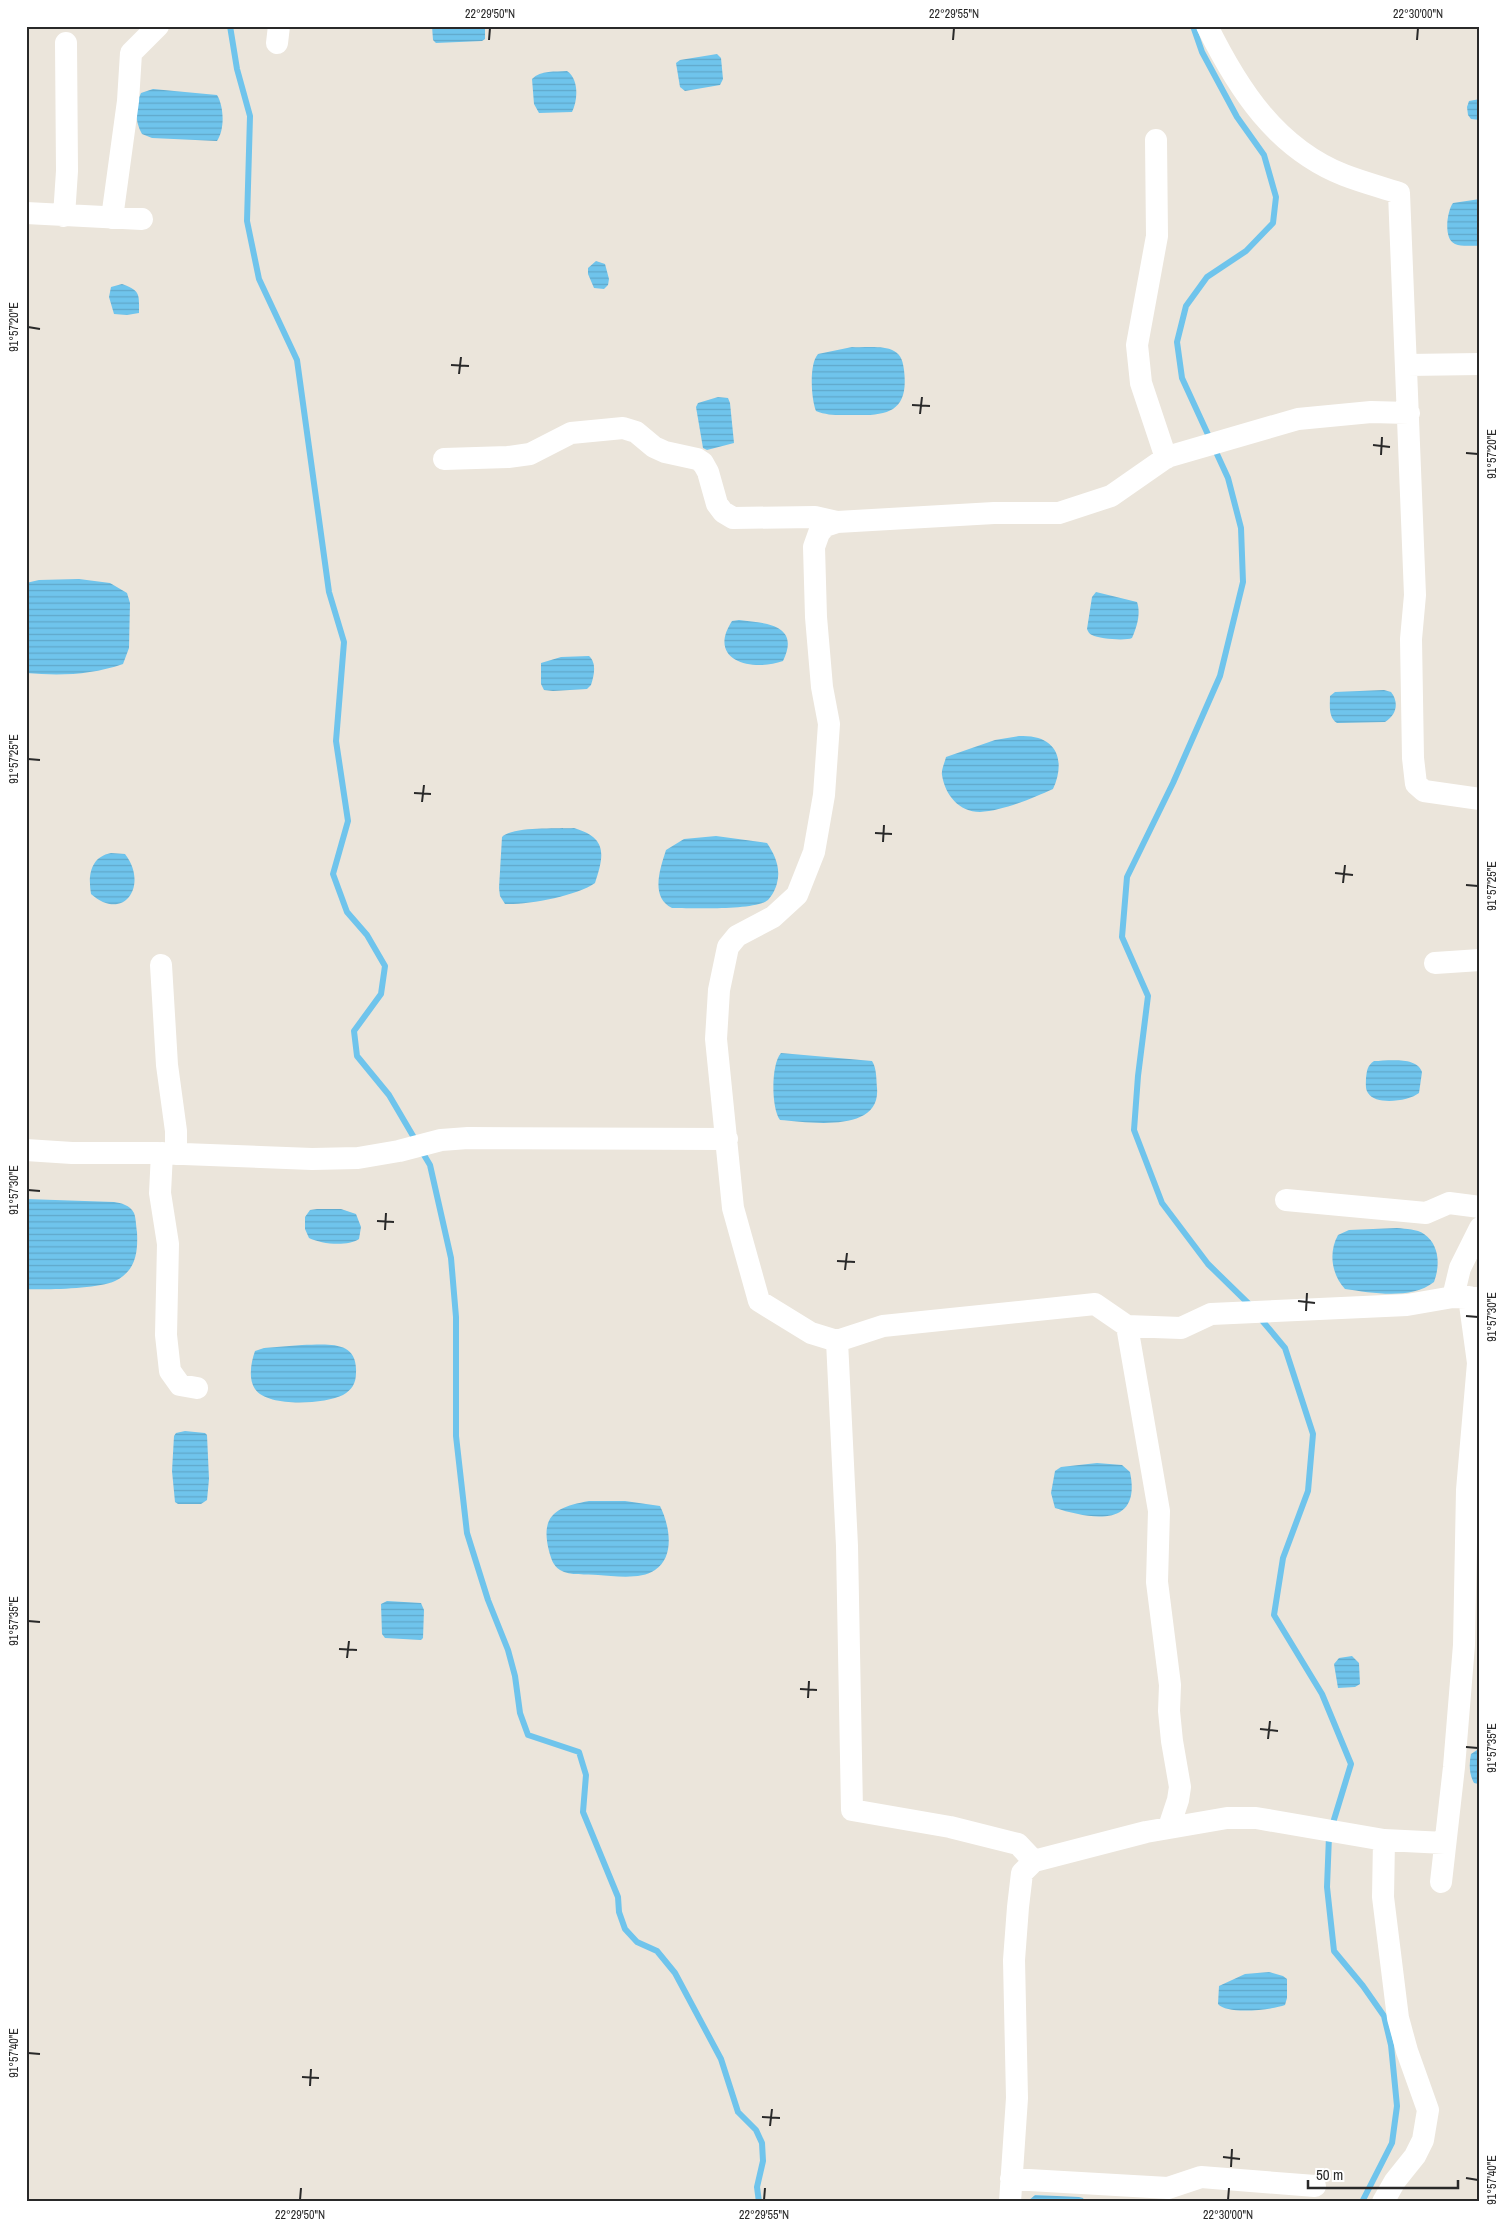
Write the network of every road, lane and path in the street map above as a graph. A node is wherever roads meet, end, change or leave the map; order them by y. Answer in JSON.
{"nodes":[{"id":1,"x":158,"y":26,"type":"edge"},
{"id":2,"x":1207,"y":26,"type":"edge"},
{"id":3,"x":66,"y":43,"type":"dead end"},
{"id":4,"x":1156,"y":140,"type":"dead end"},
{"id":5,"x":26,"y":213,"type":"edge"},
{"id":6,"x":64,"y":216,"type":"junction"},
{"id":7,"x":112,"y":218,"type":"junction"},
{"id":8,"x":142,"y":219,"type":"dead end"},
{"id":9,"x":1480,"y":364,"type":"edge"},
{"id":10,"x":1407,"y":365,"type":"junction"},
{"id":11,"x":1409,"y":413,"type":"junction"},
{"id":12,"x":1166,"y":458,"type":"junction"},
{"id":13,"x":444,"y":459,"type":"dead end"},
{"id":14,"x":837,"y":522,"type":"junction"},
{"id":15,"x":1480,"y":799,"type":"edge"},
{"id":16,"x":1480,"y":960,"type":"edge"},
{"id":17,"x":1435,"y":964,"type":"dead end"},
{"id":18,"x":161,"y":965,"type":"dead end"},
{"id":19,"x":727,"y":1139,"type":"junction"},
{"id":20,"x":26,"y":1150,"type":"edge"},
{"id":21,"x":169,"y":1153,"type":"junction"},
{"id":22,"x":1286,"y":1200,"type":"dead end"},
{"id":23,"x":1480,"y":1207,"type":"edge"},
{"id":24,"x":1480,"y":1228,"type":"edge"},
{"id":25,"x":1467,"y":1297,"type":"edge"},
{"id":26,"x":1127,"y":1326,"type":"junction"},
{"id":27,"x":837,"y":1342,"type":"junction"},
{"id":28,"x":197,"y":1388,"type":"dead end"},
{"id":29,"x":1169,"y":1827,"type":"junction"},
{"id":30,"x":1384,"y":1840,"type":"junction"},
{"id":31,"x":1445,"y":1843,"type":"junction"},
{"id":32,"x":1034,"y":1861,"type":"junction"},
{"id":33,"x":1441,"y":1882,"type":"dead end"},
{"id":34,"x":1011,"y":2179,"type":"junction"},
{"id":35,"x":1315,"y":2186,"type":"dead end"},
{"id":36,"x":1010,"y":2202,"type":"edge"},
{"id":37,"x":1383,"y":2202,"type":"edge"}],
"edges":[{"from":1,"to":7,"type":"street"},
{"from":2,"to":10,"type":"street"},
{"from":3,"to":6,"type":"street"},
{"from":4,"to":12,"type":"street"},
{"from":5,"to":6,"type":"street"},
{"from":6,"to":7,"type":"street"},
{"from":7,"to":8,"type":"street"},
{"from":9,"to":10,"type":"street"},
{"from":10,"to":11,"type":"street"},
{"from":11,"to":12,"type":"street"},
{"from":11,"to":15,"type":"street"},
{"from":12,"to":14,"type":"street"},
{"from":13,"to":14,"type":"street"},
{"from":14,"to":19,"type":"street"},
{"from":16,"to":17,"type":"street"},
{"from":18,"to":21,"type":"street"},
{"from":19,"to":21,"type":"street"},
{"from":19,"to":27,"type":"street"},
{"from":20,"to":21,"type":"street"},
{"from":21,"to":28,"type":"street"},
{"from":22,"to":23,"type":"street"},
{"from":24,"to":25,"type":"street"},
{"from":25,"to":26,"type":"street"},
{"from":25,"to":31,"type":"street"},
{"from":26,"to":27,"type":"street"},
{"from":26,"to":29,"type":"street"},
{"from":27,"to":32,"type":"street"},
{"from":29,"to":30,"type":"street"},
{"from":29,"to":32,"type":"street"},
{"from":30,"to":31,"type":"street"},
{"from":30,"to":37,"type":"street"},
{"from":31,"to":33,"type":"street"},
{"from":32,"to":34,"type":"street"},
{"from":34,"to":35,"type":"street"},
{"from":34,"to":36,"type":"street"}]}
